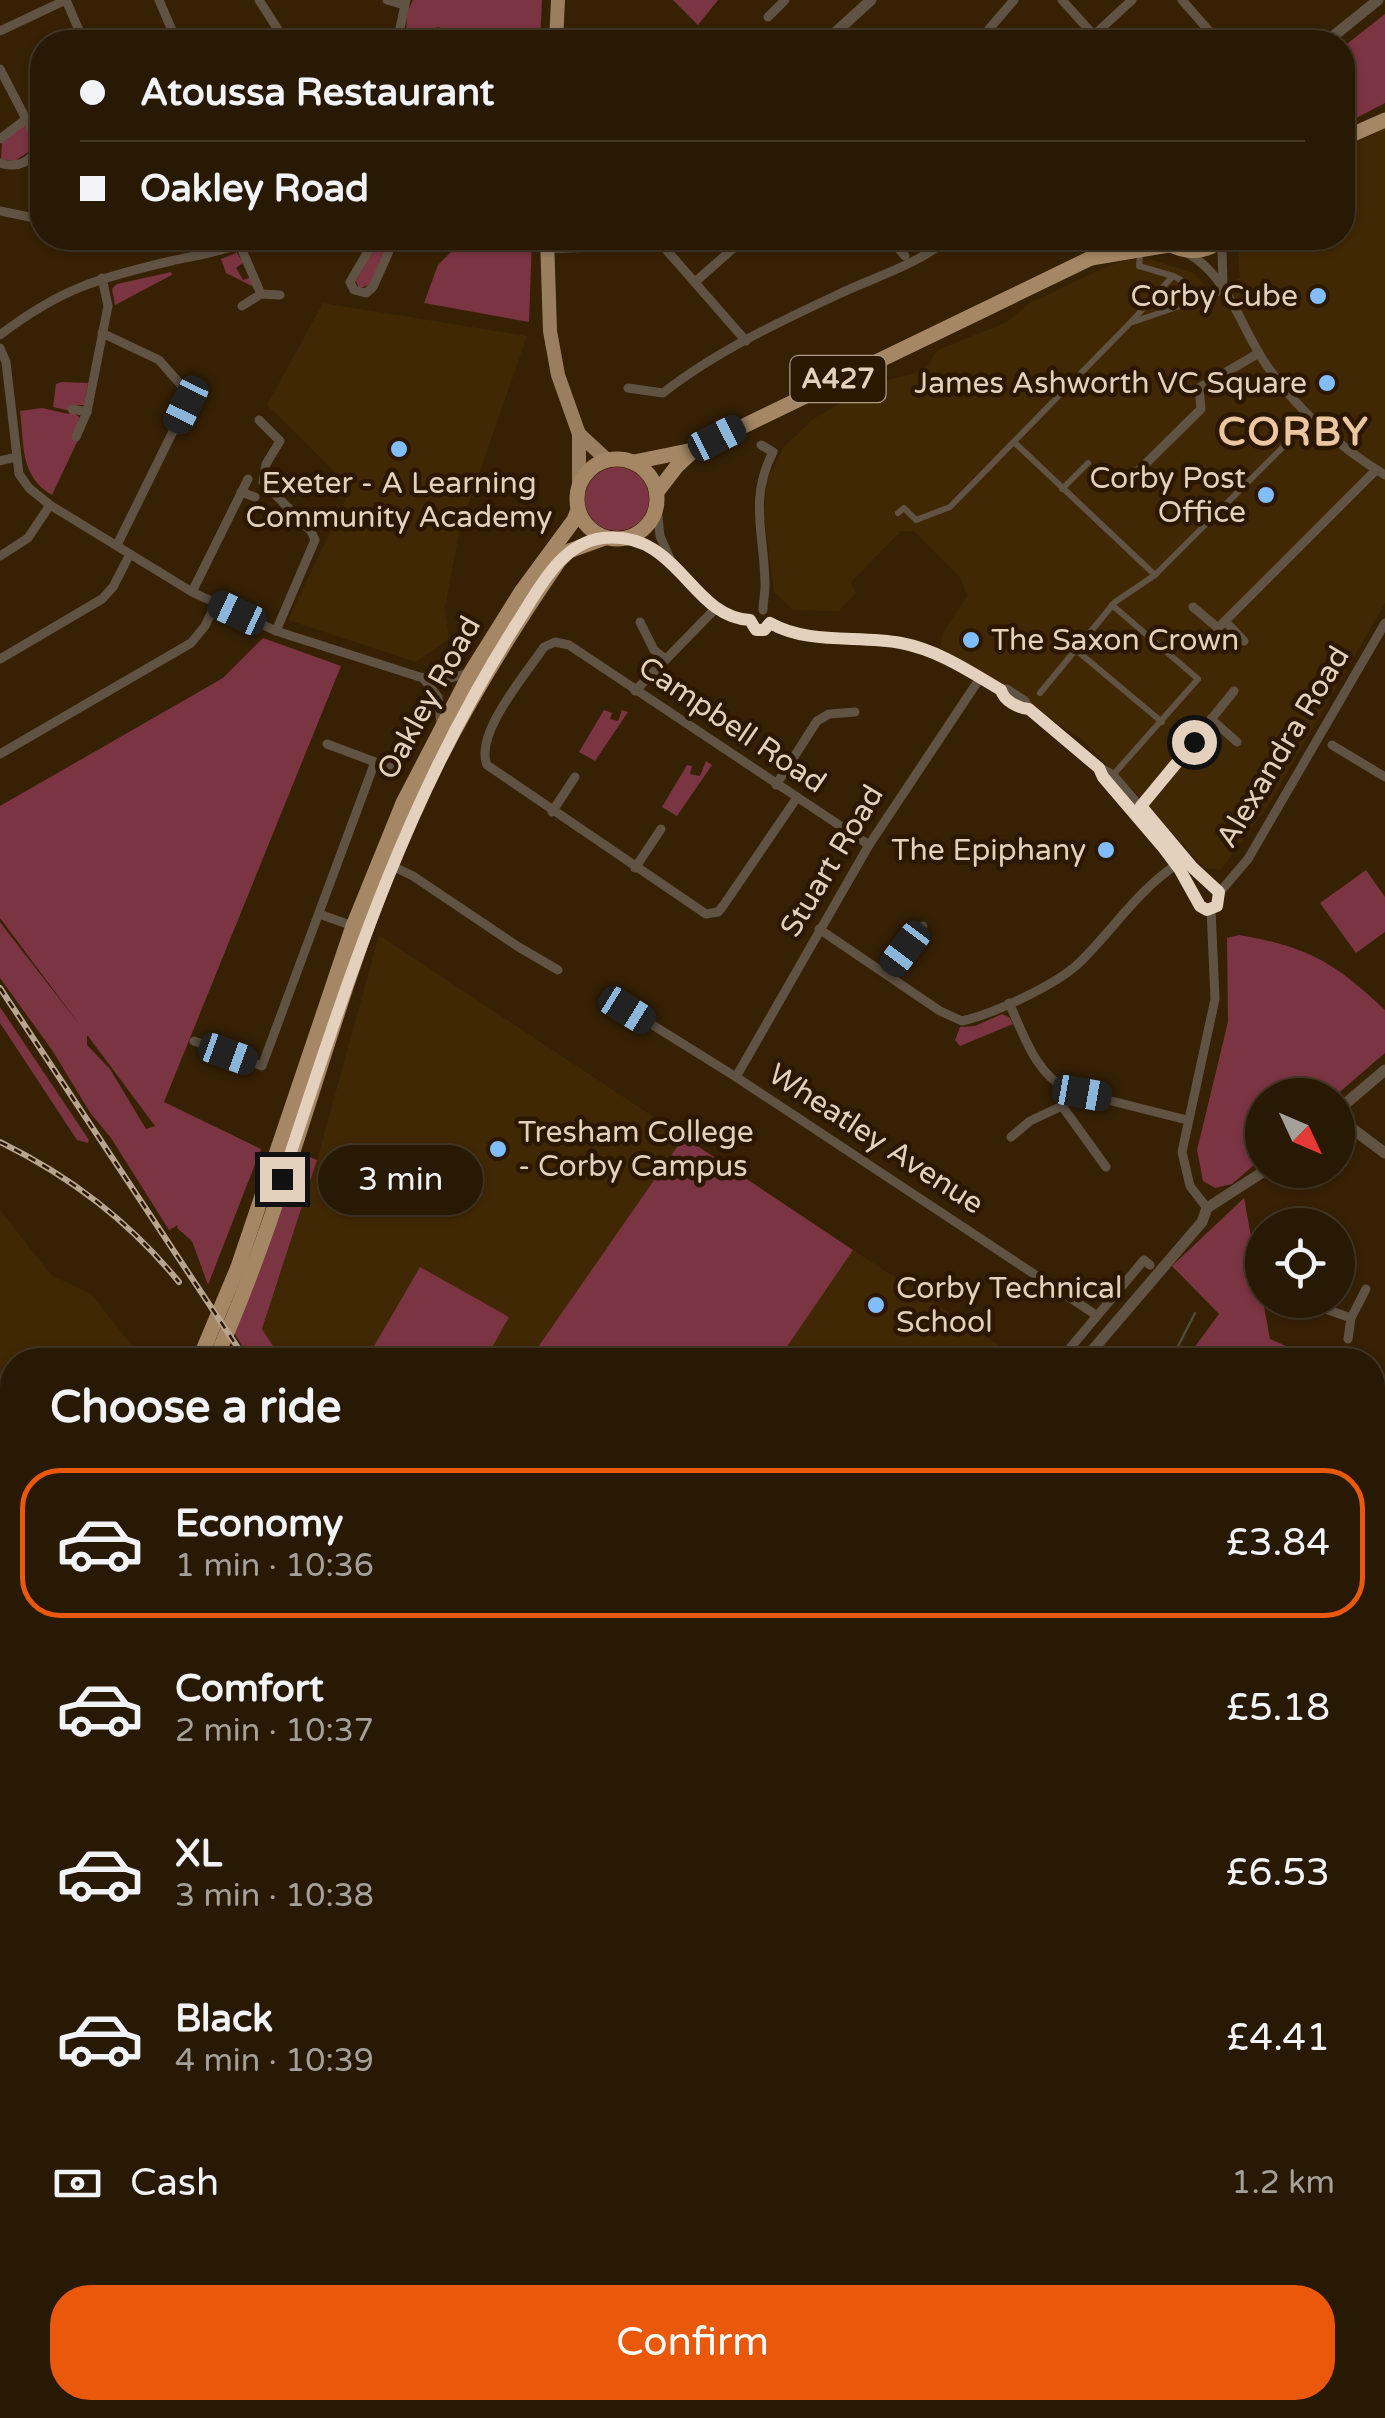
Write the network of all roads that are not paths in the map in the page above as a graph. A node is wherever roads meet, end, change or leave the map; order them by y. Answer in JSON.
{"nodes":[{"id":1,"x":66,"y":0,"type":"edge"},
{"id":2,"x":159,"y":0,"type":"edge"},
{"id":3,"x":260,"y":0,"type":"edge"},
{"id":4,"x":387,"y":0,"type":"edge"},
{"id":5,"x":558,"y":0,"type":"edge"},
{"id":6,"x":785,"y":0,"type":"edge"},
{"id":7,"x":1014,"y":0,"type":"edge"},
{"id":8,"x":1062,"y":0,"type":"edge"},
{"id":9,"x":1132,"y":0,"type":"edge"},
{"id":10,"x":1182,"y":0,"type":"edge"},
{"id":11,"x":1378,"y":0,"type":"edge"},
{"id":12,"x":405,"y":2,"type":"edge"},
{"id":13,"x":864,"y":2,"type":"edge"},
{"id":14,"x":768,"y":16,"type":"dead end"},
{"id":15,"x":79,"y":30,"type":"edge"},
{"id":16,"x":172,"y":30,"type":"edge"},
{"id":17,"x":279,"y":30,"type":"edge"},
{"id":18,"x":402,"y":30,"type":"edge"},
{"id":19,"x":557,"y":30,"type":"edge"},
{"id":20,"x":837,"y":30,"type":"edge"},
{"id":21,"x":988,"y":30,"type":"edge"},
{"id":22,"x":1089,"y":30,"type":"edge"},
{"id":23,"x":1105,"y":30,"type":"edge"},
{"id":24,"x":1206,"y":30,"type":"edge"},
{"id":25,"x":1341,"y":30,"type":"edge"},
{"id":26,"x":0,"y":31,"type":"edge"},
{"id":27,"x":0,"y":69,"type":"edge"},
{"id":28,"x":26,"y":118,"type":"junction"},
{"id":29,"x":1385,"y":120,"type":"edge"},
{"id":30,"x":30,"y":126,"type":"edge"},
{"id":31,"x":1355,"y":133,"type":"edge"},
{"id":32,"x":0,"y":139,"type":"edge"},
{"id":33,"x":30,"y":158,"type":"edge"},
{"id":34,"x":0,"y":163,"type":"edge"},
{"id":35,"x":0,"y":211,"type":"edge"},
{"id":36,"x":30,"y":217,"type":"edge"},
{"id":37,"x":212,"y":250,"type":"edge"},
{"id":38,"x":243,"y":250,"type":"edge"},
{"id":39,"x":369,"y":250,"type":"edge"},
{"id":40,"x":390,"y":250,"type":"edge"},
{"id":41,"x":547,"y":250,"type":"edge"},
{"id":42,"x":667,"y":250,"type":"edge"},
{"id":43,"x":731,"y":250,"type":"edge"},
{"id":44,"x":898,"y":250,"type":"edge"},
{"id":45,"x":923,"y":250,"type":"edge"},
{"id":46,"x":1103,"y":250,"type":"edge"},
{"id":47,"x":1136,"y":250,"type":"edge"},
{"id":48,"x":1179,"y":250,"type":"edge"},
{"id":49,"x":1223,"y":250,"type":"edge"},
{"id":50,"x":905,"y":256,"type":"dead end"},
{"id":51,"x":1140,"y":256,"type":"dead end"},
{"id":52,"x":1091,"y":258,"type":"junction"},
{"id":53,"x":1173,"y":276,"type":"junction"},
{"id":54,"x":102,"y":278,"type":"junction"},
{"id":55,"x":695,"y":282,"type":"junction"},
{"id":56,"x":1222,"y":289,"type":"junction"},
{"id":57,"x":261,"y":294,"type":"junction"},
{"id":58,"x":280,"y":295,"type":"dead end"},
{"id":59,"x":1190,"y":302,"type":"junction"},
{"id":60,"x":242,"y":306,"type":"dead end"},
{"id":61,"x":1130,"y":323,"type":"junction"},
{"id":62,"x":102,"y":334,"type":"junction"},
{"id":63,"x":0,"y":335,"type":"edge"},
{"id":64,"x":746,"y":342,"type":"junction"},
{"id":65,"x":0,"y":348,"type":"edge"},
{"id":66,"x":1259,"y":353,"type":"junction"},
{"id":67,"x":628,"y":388,"type":"dead end"},
{"id":68,"x":72,"y":410,"type":"dead end"},
{"id":69,"x":87,"y":412,"type":"junction"},
{"id":70,"x":1312,"y":418,"type":"junction"},
{"id":71,"x":259,"y":420,"type":"dead end"},
{"id":72,"x":579,"y":434,"type":"junction"},
{"id":73,"x":76,"y":438,"type":"dead end"},
{"id":74,"x":1014,"y":442,"type":"junction"},
{"id":75,"x":760,"y":444,"type":"dead end"},
{"id":76,"x":694,"y":450,"type":"junction"},
{"id":77,"x":16,"y":457,"type":"junction"},
{"id":78,"x":606,"y":459,"type":"junction"},
{"id":79,"x":0,"y":462,"type":"edge"},
{"id":80,"x":634,"y":462,"type":"junction"},
{"id":81,"x":1088,"y":462,"type":"dead end"},
{"id":82,"x":1380,"y":472,"type":"edge"},
{"id":83,"x":248,"y":479,"type":"dead end"},
{"id":84,"x":579,"y":484,"type":"junction"},
{"id":85,"x":1062,"y":488,"type":"junction"},
{"id":86,"x":1122,"y":488,"type":"dead end"},
{"id":87,"x":241,"y":492,"type":"junction"},
{"id":88,"x":255,"y":497,"type":"dead end"},
{"id":89,"x":657,"y":499,"type":"junction"},
{"id":90,"x":50,"y":506,"type":"junction"},
{"id":91,"x":578,"y":510,"type":"junction"},
{"id":92,"x":903,"y":514,"type":"dead end"},
{"id":93,"x":605,"y":538,"type":"junction"},
{"id":94,"x":629,"y":538,"type":"junction"},
{"id":95,"x":117,"y":546,"type":"junction"},
{"id":96,"x":130,"y":554,"type":"junction"},
{"id":97,"x":0,"y":556,"type":"edge"},
{"id":98,"x":672,"y":562,"type":"junction"},
{"id":99,"x":1155,"y":575,"type":"junction"},
{"id":100,"x":192,"y":592,"type":"junction"},
{"id":101,"x":216,"y":604,"type":"junction"},
{"id":102,"x":1112,"y":606,"type":"junction"},
{"id":103,"x":1193,"y":607,"type":"dead end"},
{"id":104,"x":716,"y":608,"type":"junction"},
{"id":105,"x":763,"y":610,"type":"junction"},
{"id":106,"x":750,"y":620,"type":"junction"},
{"id":107,"x":1226,"y":621,"type":"junction"},
{"id":108,"x":640,"y":622,"type":"dead end"},
{"id":109,"x":770,"y":623,"type":"junction"},
{"id":110,"x":1385,"y":623,"type":"edge"},
{"id":111,"x":276,"y":631,"type":"junction"},
{"id":112,"x":1244,"y":641,"type":"dead end"},
{"id":113,"x":1076,"y":650,"type":"junction"},
{"id":114,"x":0,"y":659,"type":"edge"},
{"id":115,"x":665,"y":659,"type":"junction"},
{"id":116,"x":471,"y":672,"type":"junction"},
{"id":117,"x":423,"y":678,"type":"junction"},
{"id":118,"x":980,"y":678,"type":"junction"},
{"id":119,"x":635,"y":690,"type":"junction"},
{"id":120,"x":1234,"y":691,"type":"dead end"},
{"id":121,"x":1040,"y":694,"type":"dead end"},
{"id":122,"x":1211,"y":720,"type":"junction"},
{"id":123,"x":1162,"y":722,"type":"junction"},
{"id":124,"x":441,"y":726,"type":"junction"},
{"id":125,"x":845,"y":726,"type":"dead end"},
{"id":126,"x":1237,"y":742,"type":"dead end"},
{"id":127,"x":327,"y":744,"type":"dead end"},
{"id":128,"x":1332,"y":745,"type":"dead end"},
{"id":129,"x":0,"y":754,"type":"edge"},
{"id":130,"x":375,"y":762,"type":"junction"},
{"id":131,"x":1099,"y":768,"type":"junction"},
{"id":132,"x":397,"y":769,"type":"dead end"},
{"id":133,"x":1113,"y":774,"type":"junction"},
{"id":134,"x":575,"y":777,"type":"dead end"},
{"id":135,"x":1385,"y":777,"type":"edge"},
{"id":136,"x":776,"y":786,"type":"junction"},
{"id":137,"x":796,"y":799,"type":"junction"},
{"id":138,"x":1141,"y":806,"type":"junction"},
{"id":139,"x":552,"y":812,"type":"junction"},
{"id":140,"x":660,"y":829,"type":"dead end"},
{"id":141,"x":869,"y":846,"type":"junction"},
{"id":142,"x":390,"y":865,"type":"junction"},
{"id":143,"x":1176,"y":865,"type":"junction"},
{"id":144,"x":635,"y":868,"type":"junction"},
{"id":145,"x":1216,"y":890,"type":"junction"},
{"id":146,"x":1196,"y":899,"type":"junction"},
{"id":147,"x":1211,"y":909,"type":"junction"},
{"id":148,"x":319,"y":914,"type":"junction"},
{"id":149,"x":353,"y":926,"type":"junction"},
{"id":150,"x":922,"y":926,"type":"dead end"},
{"id":151,"x":819,"y":929,"type":"junction"},
{"id":152,"x":558,"y":970,"type":"dead end"},
{"id":153,"x":888,"y":973,"type":"junction"},
{"id":154,"x":1009,"y":1002,"type":"junction"},
{"id":155,"x":627,"y":1010,"type":"dead end"},
{"id":156,"x":194,"y":1041,"type":"dead end"},
{"id":157,"x":262,"y":1066,"type":"junction"},
{"id":158,"x":1385,"y":1070,"type":"edge"},
{"id":159,"x":275,"y":1072,"type":"dead end"},
{"id":160,"x":736,"y":1077,"type":"junction"},
{"id":161,"x":1068,"y":1090,"type":"junction"},
{"id":162,"x":1355,"y":1096,"type":"edge"},
{"id":163,"x":1062,"y":1106,"type":"junction"},
{"id":164,"x":1188,"y":1120,"type":"junction"},
{"id":165,"x":1355,"y":1131,"type":"edge"},
{"id":166,"x":1011,"y":1137,"type":"dead end"},
{"id":167,"x":1385,"y":1153,"type":"edge"},
{"id":168,"x":1106,"y":1167,"type":"dead end"},
{"id":169,"x":1245,"y":1184,"type":"edge"},
{"id":170,"x":1208,"y":1208,"type":"junction"},
{"id":171,"x":1150,"y":1265,"type":"dead end"},
{"id":172,"x":1366,"y":1290,"type":"dead end"},
{"id":173,"x":1355,"y":1312,"type":"edge"},
{"id":174,"x":1096,"y":1314,"type":"junction"},
{"id":175,"x":1352,"y":1318,"type":"edge"},
{"id":176,"x":1348,"y":1339,"type":"dead end"},
{"id":177,"x":204,"y":1348,"type":"edge"},
{"id":178,"x":220,"y":1348,"type":"edge"},
{"id":179,"x":1069,"y":1348,"type":"edge"},
{"id":180,"x":1094,"y":1348,"type":"edge"}],
"edges":[{"from":1,"to":15,"type":"street"},
{"from":1,"to":26,"type":"street"},
{"from":2,"to":16,"type":"street"},
{"from":3,"to":17,"type":"street"},
{"from":4,"to":12,"type":"street"},
{"from":5,"to":19,"type":"main road"},
{"from":6,"to":14,"type":"street"},
{"from":7,"to":21,"type":"street"},
{"from":8,"to":22,"type":"street"},
{"from":9,"to":23,"type":"street"},
{"from":10,"to":24,"type":"street"},
{"from":11,"to":25,"type":"street"},
{"from":12,"to":18,"type":"street"},
{"from":13,"to":20,"type":"street"},
{"from":27,"to":28,"type":"street"},
{"from":28,"to":30,"type":"street"},
{"from":28,"to":32,"type":"street"},
{"from":29,"to":31,"type":"highway"},
{"from":33,"to":34,"type":"street"},
{"from":35,"to":36,"type":"street"},
{"from":37,"to":54,"type":"street"},
{"from":38,"to":57,"type":"street"},
{"from":39,"to":40,"type":"street"},
{"from":41,"to":72,"type":"main road"},
{"from":42,"to":55,"type":"street"},
{"from":43,"to":55,"type":"street"},
{"from":44,"to":50,"type":"street"},
{"from":45,"to":64,"type":"street"},
{"from":46,"to":52,"type":"highway","number":"A427"},
{"from":47,"to":52,"type":"highway","number":"A427"},
{"from":48,"to":56,"type":"street"},
{"from":49,"to":56,"type":"street"},
{"from":51,"to":53,"type":"street"},
{"from":52,"to":76,"type":"highway","number":"A427"},
{"from":53,"to":59,"type":"street"},
{"from":53,"to":61,"type":"street"},
{"from":54,"to":62,"type":"street"},
{"from":54,"to":63,"type":"street"},
{"from":55,"to":64,"type":"street"},
{"from":56,"to":59,"type":"street"},
{"from":56,"to":66,"type":"street"},
{"from":57,"to":58,"type":"street"},
{"from":57,"to":60,"type":"street"},
{"from":59,"to":61,"type":"street"},
{"from":61,"to":74,"type":"street"},
{"from":62,"to":69,"type":"street"},
{"from":62,"to":95,"type":"street"},
{"from":64,"to":67,"type":"street"},
{"from":65,"to":77,"type":"street"},
{"from":66,"to":70,"type":"street"},
{"from":66,"to":86,"type":"street"},
{"from":68,"to":69,"type":"street"},
{"from":69,"to":73,"type":"street"},
{"from":70,"to":82,"type":"street"},
{"from":70,"to":99,"type":"street"},
{"from":71,"to":111,"type":"street"},
{"from":72,"to":78,"type":"main road"},
{"from":72,"to":84,"type":"main road"},
{"from":74,"to":85,"type":"street"},
{"from":74,"to":92,"type":"street"},
{"from":75,"to":105,"type":"street"},
{"from":76,"to":80,"type":"highway","number":"A427"},
{"from":76,"to":89,"type":"highway","number":"A427"},
{"from":77,"to":79,"type":"street"},
{"from":77,"to":90,"type":"street"},
{"from":78,"to":80,"type":"highway"},
{"from":78,"to":84,"type":"highway"},
{"from":80,"to":89,"type":"highway"},
{"from":81,"to":85,"type":"street"},
{"from":82,"to":107,"type":"street"},
{"from":83,"to":87,"type":"street"},
{"from":84,"to":91,"type":"highway"},
{"from":85,"to":99,"type":"street"},
{"from":87,"to":88,"type":"street"},
{"from":87,"to":100,"type":"street"},
{"from":89,"to":94,"type":"highway"},
{"from":89,"to":98,"type":"street"},
{"from":90,"to":95,"type":"street"},
{"from":90,"to":97,"type":"street"},
{"from":91,"to":93,"type":"highway"},
{"from":91,"to":116,"type":"highway","name":"Oakley Road"},
{"from":93,"to":94,"type":"highway"},
{"from":93,"to":142,"type":"highway","name":"Oakley Road"},
{"from":94,"to":98,"type":"street"},
{"from":95,"to":96,"type":"street"},
{"from":96,"to":100,"type":"street"},
{"from":96,"to":114,"type":"street"},
{"from":98,"to":104,"type":"street"},
{"from":99,"to":102,"type":"street"},
{"from":100,"to":101,"type":"street"},
{"from":101,"to":111,"type":"street"},
{"from":101,"to":129,"type":"street"},
{"from":102,"to":113,"type":"street"},
{"from":102,"to":123,"type":"street"},
{"from":103,"to":107,"type":"street"},
{"from":104,"to":106,"type":"street"},
{"from":104,"to":115,"type":"street"},
{"from":105,"to":106,"type":"street"},
{"from":105,"to":109,"type":"street"},
{"from":106,"to":109,"type":"street"},
{"from":107,"to":112,"type":"street"},
{"from":108,"to":115,"type":"street"},
{"from":109,"to":118,"type":"street"},
{"from":110,"to":145,"type":"street","name":"Alexandra Road"},
{"from":111,"to":117,"type":"street"},
{"from":113,"to":121,"type":"street"},
{"from":113,"to":123,"type":"street"},
{"from":115,"to":119,"type":"street"},
{"from":116,"to":117,"type":"street"},
{"from":116,"to":124,"type":"highway","name":"Oakley Road"},
{"from":117,"to":124,"type":"street"},
{"from":118,"to":131,"type":"street"},
{"from":118,"to":141,"type":"street","name":"Stuart Road"},
{"from":119,"to":136,"type":"street","name":"Campbell Road"},
{"from":119,"to":139,"type":"street","name":"Campbell Road"},
{"from":120,"to":122,"type":"street"},
{"from":122,"to":126,"type":"street"},
{"from":122,"to":138,"type":"street"},
{"from":123,"to":133,"type":"street"},
{"from":124,"to":149,"type":"highway","name":"Oakley Road"},
{"from":125,"to":136,"type":"street"},
{"from":127,"to":130,"type":"street","name":"Oakley Road"},
{"from":128,"to":135,"type":"street"},
{"from":130,"to":132,"type":"street","name":"Oakley Road"},
{"from":130,"to":148,"type":"street","name":"Oakley Road"},
{"from":131,"to":133,"type":"street"},
{"from":131,"to":143,"type":"street"},
{"from":133,"to":138,"type":"street"},
{"from":134,"to":139,"type":"street"},
{"from":136,"to":137,"type":"street","name":"Campbell Road"},
{"from":137,"to":141,"type":"street","name":"Campbell Road"},
{"from":137,"to":144,"type":"street"},
{"from":138,"to":145,"type":"street"},
{"from":139,"to":144,"type":"street"},
{"from":140,"to":144,"type":"street"},
{"from":141,"to":151,"type":"street","name":"Stuart Road"},
{"from":142,"to":152,"type":"street"},
{"from":142,"to":178,"type":"highway","name":"Oakley Road"},
{"from":143,"to":146,"type":"street"},
{"from":143,"to":154,"type":"street"},
{"from":145,"to":146,"type":"street"},
{"from":145,"to":147,"type":"street"},
{"from":146,"to":147,"type":"street"},
{"from":147,"to":164,"type":"street"},
{"from":148,"to":149,"type":"street"},
{"from":148,"to":157,"type":"street","name":"Oakley Road"},
{"from":149,"to":177,"type":"highway","name":"Oakley Road"},
{"from":150,"to":153,"type":"street"},
{"from":151,"to":153,"type":"street"},
{"from":151,"to":160,"type":"street","name":"Stuart Road"},
{"from":153,"to":154,"type":"street"},
{"from":154,"to":161,"type":"street"},
{"from":155,"to":160,"type":"street","name":"Wheatley Avenue"},
{"from":156,"to":157,"type":"street"},
{"from":157,"to":159,"type":"street"},
{"from":158,"to":162,"type":"street"},
{"from":160,"to":174,"type":"street","name":"Wheatley Avenue"},
{"from":161,"to":163,"type":"street"},
{"from":161,"to":164,"type":"street"},
{"from":163,"to":166,"type":"street"},
{"from":163,"to":168,"type":"street"},
{"from":164,"to":170,"type":"street"},
{"from":165,"to":167,"type":"street"},
{"from":169,"to":170,"type":"street"},
{"from":170,"to":180,"type":"street"},
{"from":171,"to":174,"type":"street"},
{"from":172,"to":173,"type":"street"},
{"from":174,"to":179,"type":"street"},
{"from":175,"to":176,"type":"street"}]}
